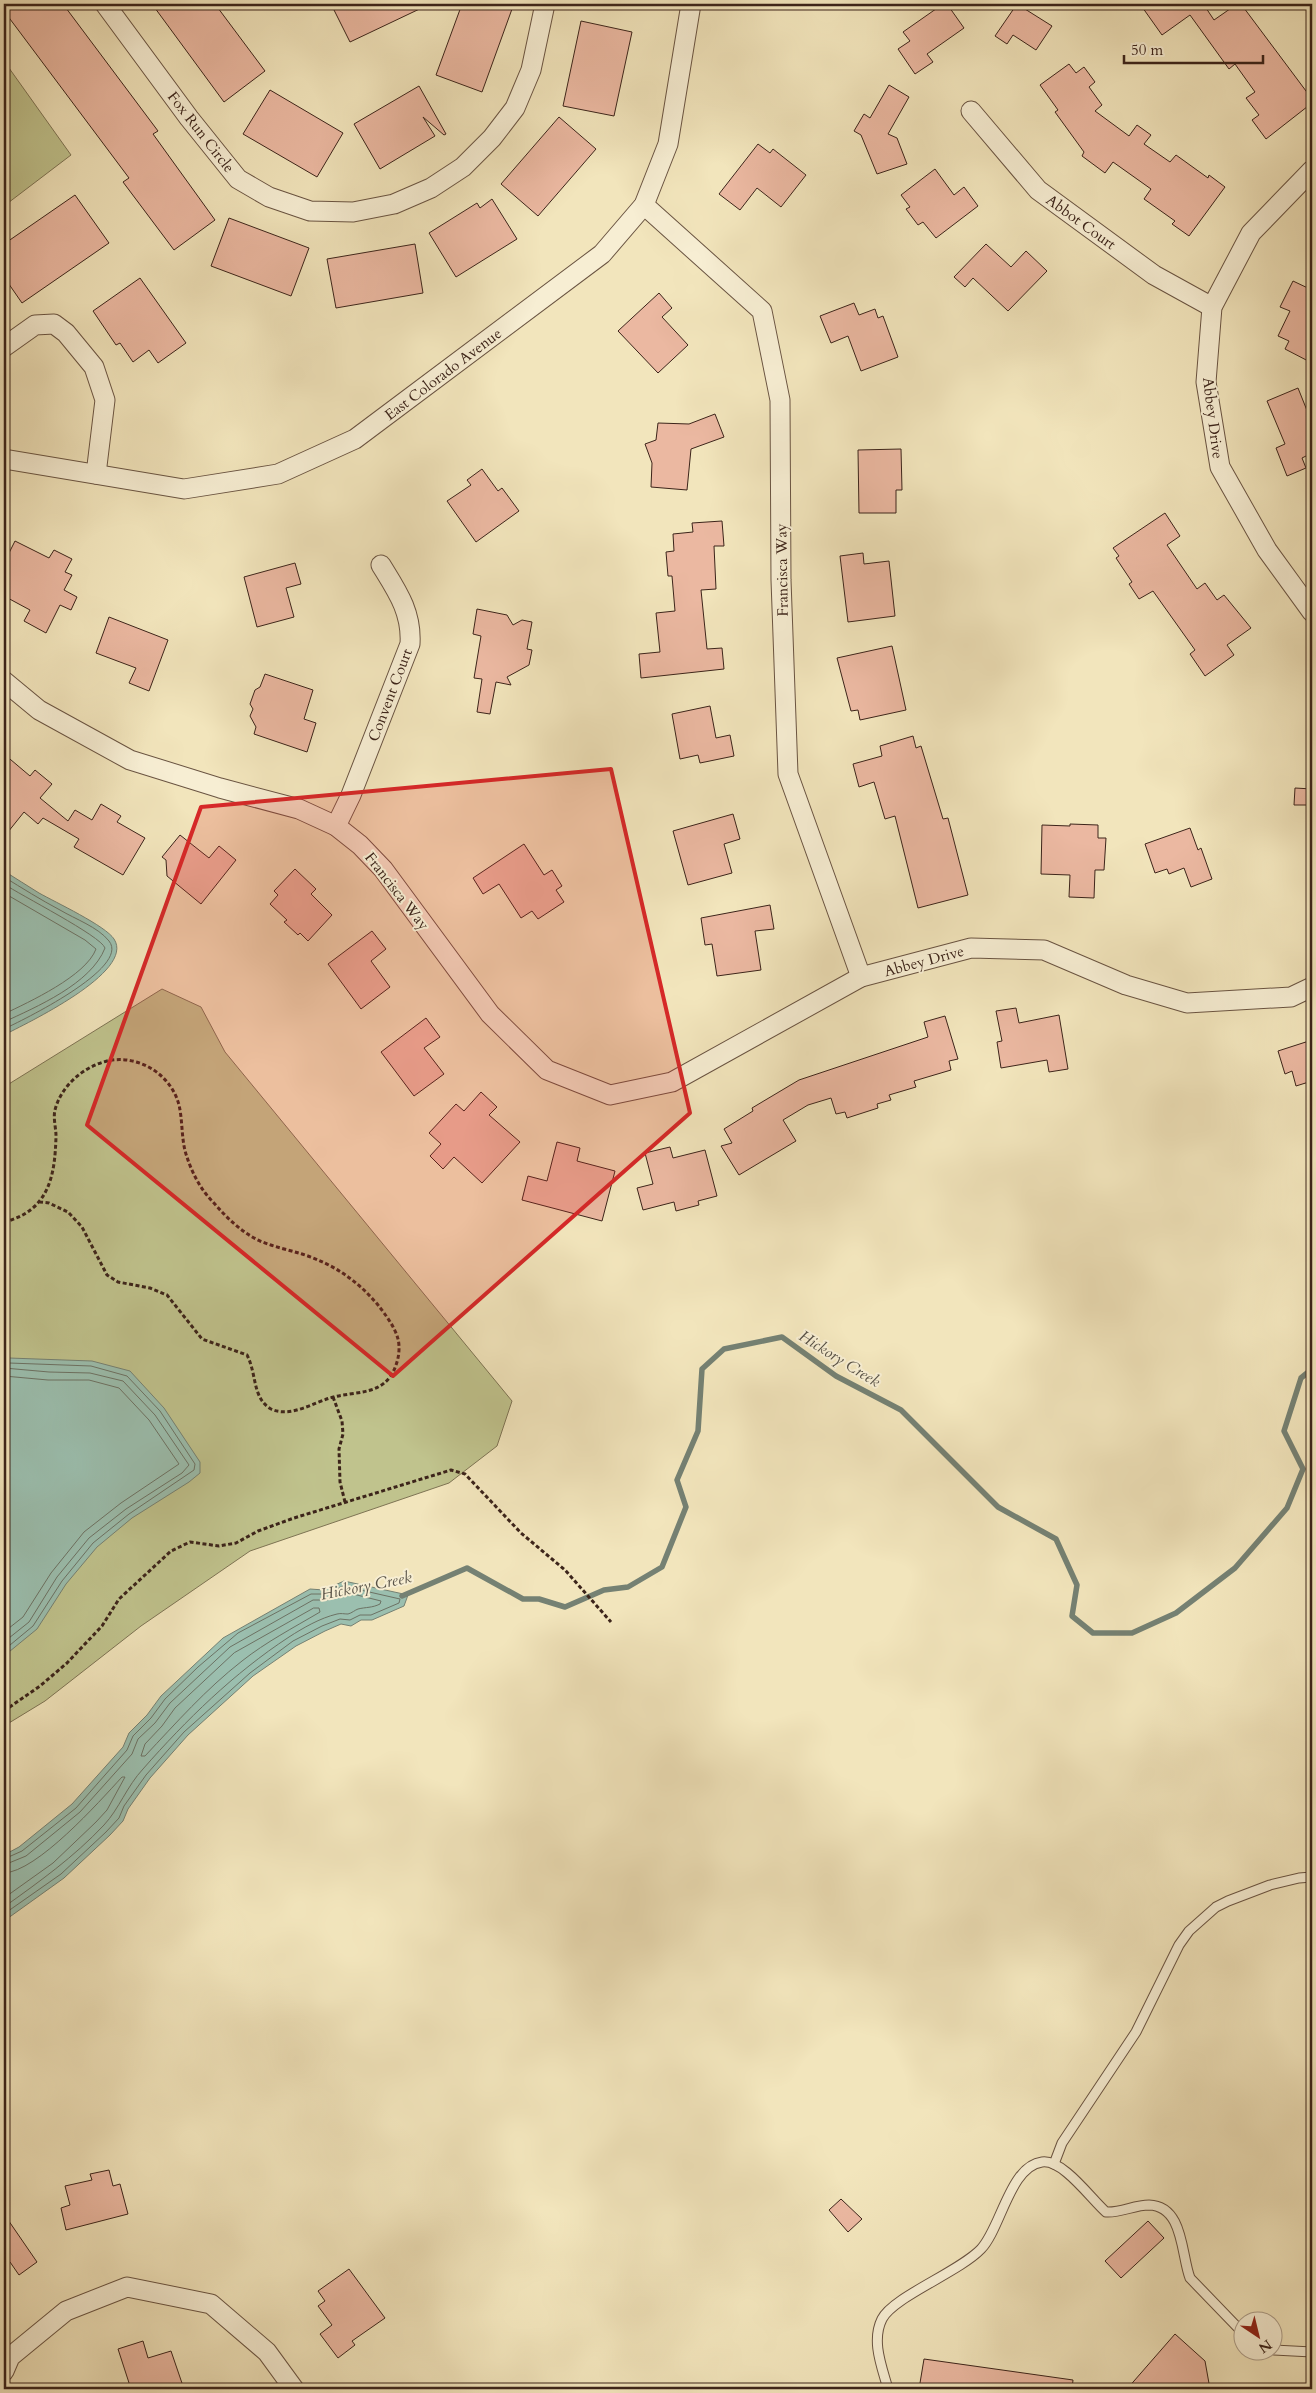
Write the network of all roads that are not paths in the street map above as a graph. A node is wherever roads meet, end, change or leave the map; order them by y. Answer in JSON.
{"nodes":[{"id":1,"x":105,"y":4,"type":"edge"},
{"id":2,"x":545,"y":4,"type":"edge"},
{"id":3,"x":691,"y":4,"type":"edge"},
{"id":4,"x":970,"y":111,"type":"dead end"},
{"id":5,"x":1312,"y":170,"type":"edge"},
{"id":6,"x":644,"y":205,"type":"junction"},
{"id":7,"x":1212,"y":307,"type":"junction"},
{"id":8,"x":4,"y":347,"type":"edge"},
{"id":9,"x":4,"y":459,"type":"edge"},
{"id":10,"x":96,"y":474,"type":"junction"},
{"id":11,"x":381,"y":565,"type":"dead end"},
{"id":12,"x":1312,"y":612,"type":"edge"},
{"id":13,"x":4,"y":681,"type":"edge"},
{"id":14,"x":336,"y":826,"type":"junction"},
{"id":15,"x":861,"y":977,"type":"junction"},
{"id":16,"x":1312,"y":987,"type":"edge"},
{"id":17,"x":672,"y":1082,"type":"joint"},
{"id":18,"x":1312,"y":1877,"type":"edge"},
{"id":19,"x":1054,"y":2164,"type":"junction"},
{"id":20,"x":1234,"y":2324,"type":"edge"},
{"id":21,"x":1284,"y":2351,"type":"edge"},
{"id":22,"x":1312,"y":2352,"type":"edge"},
{"id":23,"x":4,"y":2370,"type":"edge"},
{"id":24,"x":294,"y":2389,"type":"edge"},
{"id":25,"x":888,"y":2389,"type":"edge"}],
"edges":[{"from":1,"to":2,"type":"street","name":"Fox Run Circle"},
{"from":3,"to":6,"type":"street","name":"East Colorado Avenue"},
{"from":4,"to":7,"type":"street","name":"Abbot Court"},
{"from":5,"to":7,"type":"street","name":"Abbey Drive"},
{"from":6,"to":10,"type":"street","name":"East Colorado Avenue"},
{"from":6,"to":15,"type":"street","name":"Francisca Way"},
{"from":7,"to":12,"type":"street","name":"Abbey Drive"},
{"from":8,"to":10,"type":"street"},
{"from":9,"to":10,"type":"street","name":"East Colorado Avenue"},
{"from":11,"to":14,"type":"street","name":"Convent Court"},
{"from":13,"to":14,"type":"street","name":"Francisca Way"},
{"from":14,"to":17,"type":"street","name":"Francisca Way"},
{"from":15,"to":16,"type":"street","name":"Abbey Drive"},
{"from":15,"to":17,"type":"street","name":"Abbey Drive"},
{"from":18,"to":19,"type":"lane"},
{"from":19,"to":20,"type":"lane"},
{"from":19,"to":25,"type":"lane"},
{"from":21,"to":22,"type":"lane"},
{"from":23,"to":24,"type":"street"}]}
